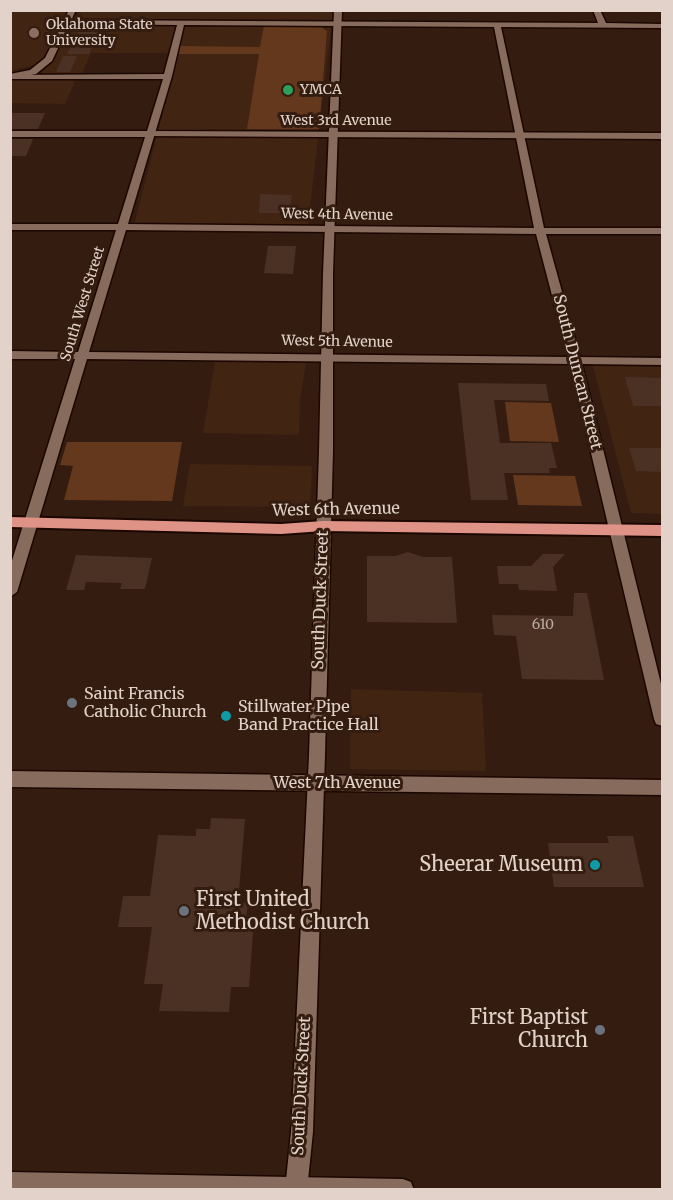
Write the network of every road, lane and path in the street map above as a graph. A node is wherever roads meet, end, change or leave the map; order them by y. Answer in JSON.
{"nodes":[{"id":1,"x":73,"y":10,"type":"edge"},
{"id":2,"x":204,"y":10,"type":"edge"},
{"id":3,"x":338,"y":10,"type":"edge"},
{"id":4,"x":596,"y":10,"type":"edge"},
{"id":5,"x":68,"y":22,"type":"junction"},
{"id":6,"x":181,"y":23,"type":"junction"},
{"id":7,"x":200,"y":23,"type":"junction"},
{"id":8,"x":337,"y":24,"type":"junction"},
{"id":9,"x":497,"y":25,"type":"junction"},
{"id":10,"x":603,"y":25,"type":"junction"},
{"id":11,"x":659,"y":28,"type":"edge"},
{"id":12,"x":168,"y":76,"type":"junction"},
{"id":13,"x":10,"y":77,"type":"edge"},
{"id":14,"x":10,"y":134,"type":"edge"},
{"id":15,"x":150,"y":134,"type":"junction"},
{"id":16,"x":333,"y":134,"type":"junction"},
{"id":17,"x":519,"y":135,"type":"junction"},
{"id":18,"x":663,"y":136,"type":"edge"},
{"id":19,"x":10,"y":227,"type":"edge"},
{"id":20,"x":122,"y":229,"type":"junction"},
{"id":21,"x":330,"y":230,"type":"junction"},
{"id":22,"x":540,"y":230,"type":"junction"},
{"id":23,"x":663,"y":231,"type":"edge"},
{"id":24,"x":10,"y":355,"type":"edge"},
{"id":25,"x":83,"y":357,"type":"junction"},
{"id":26,"x":328,"y":357,"type":"junction"},
{"id":27,"x":575,"y":360,"type":"junction"},
{"id":28,"x":663,"y":360,"type":"edge"},
{"id":29,"x":10,"y":522,"type":"edge"},
{"id":30,"x":31,"y":523,"type":"junction"},
{"id":31,"x":323,"y":526,"type":"junction"},
{"id":32,"x":616,"y":530,"type":"junction"},
{"id":33,"x":663,"y":531,"type":"edge"},
{"id":34,"x":10,"y":592,"type":"edge"},
{"id":35,"x":663,"y":719,"type":"edge"},
{"id":36,"x":10,"y":779,"type":"edge"},
{"id":37,"x":315,"y":782,"type":"junction"},
{"id":38,"x":663,"y":788,"type":"edge"},
{"id":39,"x":10,"y":1183,"type":"edge"},
{"id":40,"x":296,"y":1189,"type":"edge"},
{"id":41,"x":403,"y":1190,"type":"edge"}],
"edges":[{"from":1,"to":5,"type":"street"},
{"from":2,"to":7,"type":"street"},
{"from":3,"to":8,"type":"street","name":"South Duck Street"},
{"from":4,"to":10,"type":"street"},
{"from":5,"to":6,"type":"street"},
{"from":5,"to":13,"type":"street"},
{"from":6,"to":7,"type":"street"},
{"from":6,"to":12,"type":"street","name":"South West Street"},
{"from":7,"to":8,"type":"street"},
{"from":8,"to":9,"type":"street"},
{"from":8,"to":16,"type":"street","name":"South Duck Street"},
{"from":9,"to":10,"type":"street"},
{"from":9,"to":17,"type":"street","name":"South Duncan Street"},
{"from":10,"to":11,"type":"street"},
{"from":12,"to":13,"type":"street"},
{"from":12,"to":15,"type":"street","name":"South West Street"},
{"from":14,"to":15,"type":"street","name":"West 3rd Avenue"},
{"from":15,"to":16,"type":"street","name":"West 3rd Avenue"},
{"from":15,"to":20,"type":"street","name":"South West Street"},
{"from":16,"to":17,"type":"street","name":"West 3rd Avenue"},
{"from":16,"to":21,"type":"street","name":"South Duck Street"},
{"from":17,"to":18,"type":"street","name":"West 3rd Avenue"},
{"from":17,"to":22,"type":"street","name":"South Duncan Street"},
{"from":19,"to":20,"type":"street","name":"West 4th Avenue"},
{"from":20,"to":21,"type":"street","name":"West 4th Avenue"},
{"from":20,"to":25,"type":"street","name":"South West Street"},
{"from":21,"to":22,"type":"street","name":"West 4th Avenue"},
{"from":21,"to":26,"type":"street","name":"South Duck Street"},
{"from":22,"to":23,"type":"street","name":"West 4th Avenue"},
{"from":22,"to":27,"type":"street","name":"South Duncan Street"},
{"from":24,"to":25,"type":"street","name":"West 5th Avenue"},
{"from":25,"to":26,"type":"street","name":"West 5th Avenue"},
{"from":25,"to":30,"type":"street","name":"South West Street"},
{"from":26,"to":27,"type":"street","name":"West 5th Avenue"},
{"from":26,"to":31,"type":"street","name":"South Duck Street"},
{"from":27,"to":28,"type":"street","name":"West 5th Avenue"},
{"from":27,"to":32,"type":"street","name":"South Duncan Street"},
{"from":29,"to":30,"type":"highway","name":"West 6th Avenue"},
{"from":30,"to":31,"type":"highway","name":"West 6th Avenue"},
{"from":30,"to":34,"type":"street","name":"South West Street"},
{"from":31,"to":32,"type":"highway","name":"West 6th Avenue"},
{"from":31,"to":37,"type":"street","name":"South Duck Street"},
{"from":32,"to":33,"type":"highway","name":"West 6th Avenue"},
{"from":32,"to":35,"type":"street","name":"South Duncan Street"},
{"from":36,"to":37,"type":"street","name":"West 7th Avenue"},
{"from":37,"to":38,"type":"street","name":"West 7th Avenue"},
{"from":37,"to":40,"type":"street","name":"South Duck Street"},
{"from":39,"to":40,"type":"street"},
{"from":40,"to":41,"type":"street"}]}
